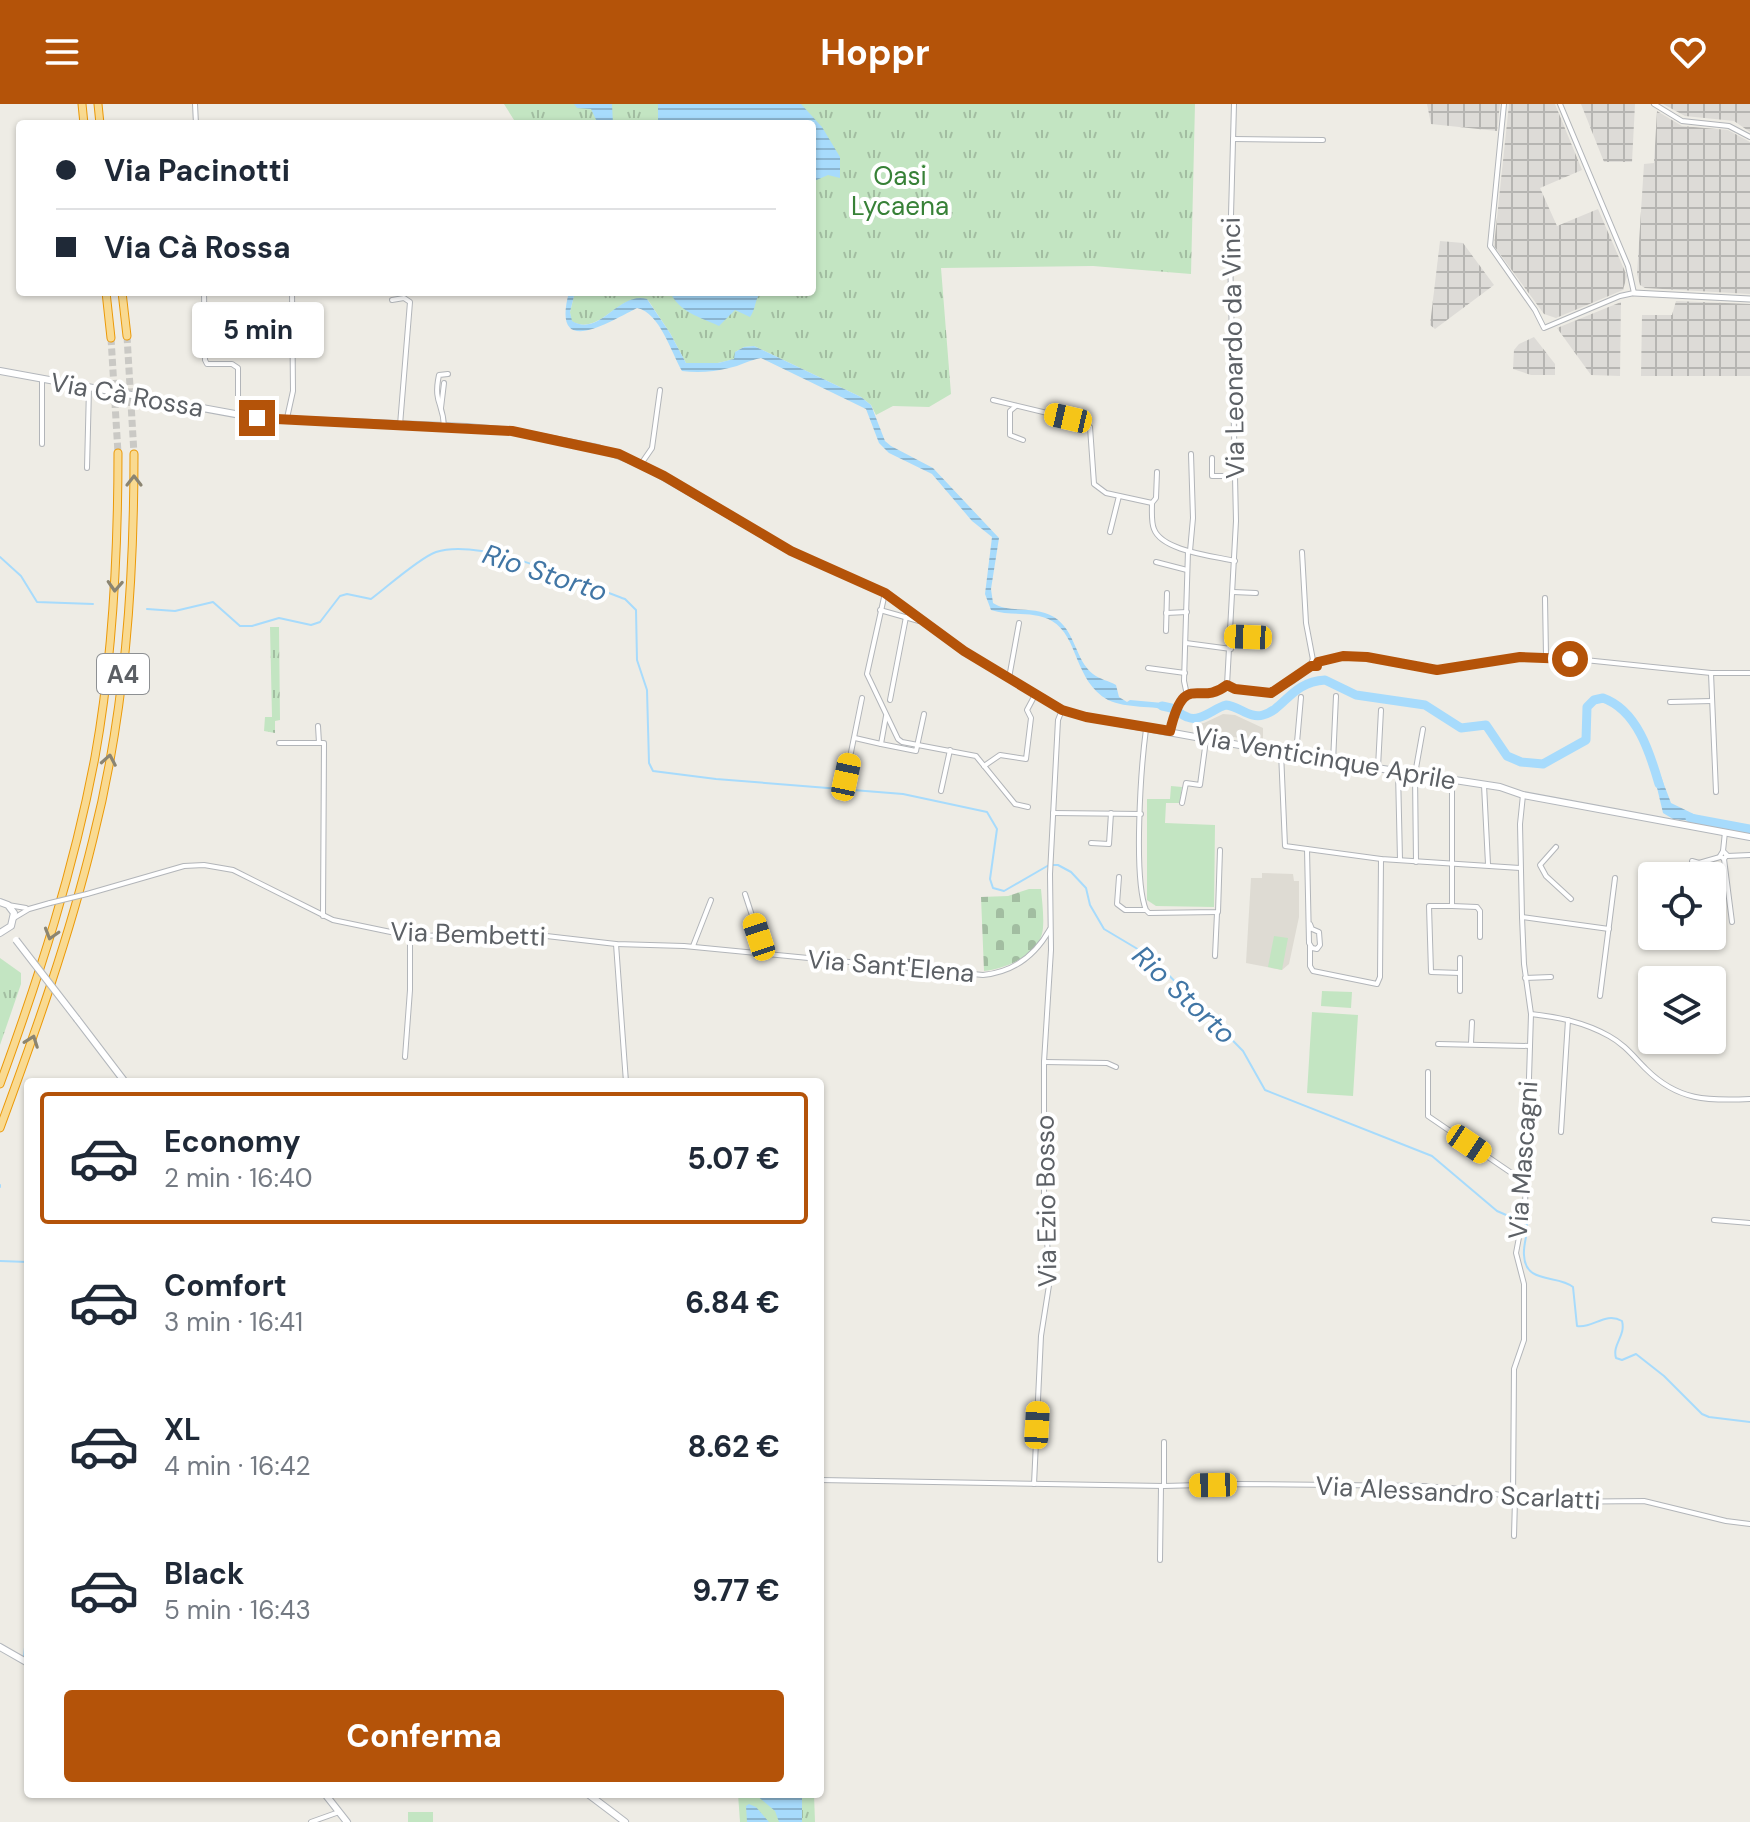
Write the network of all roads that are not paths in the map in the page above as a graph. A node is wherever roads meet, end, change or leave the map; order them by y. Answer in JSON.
{"nodes":[{"id":1,"x":1234,"y":104,"type":"edge"},
{"id":2,"x":1504,"y":104,"type":"edge"},
{"id":3,"x":1560,"y":104,"type":"edge"},
{"id":4,"x":1654,"y":104,"type":"edge"},
{"id":5,"x":1750,"y":137,"type":"edge"},
{"id":6,"x":1233,"y":139,"type":"junction"},
{"id":7,"x":1323,"y":140,"type":"dead end"},
{"id":8,"x":1634,"y":293,"type":"junction"},
{"id":9,"x":106,"y":296,"type":"edge"},
{"id":10,"x":122,"y":296,"type":"edge"},
{"id":11,"x":204,"y":296,"type":"edge"},
{"id":12,"x":292,"y":296,"type":"edge"},
{"id":13,"x":1750,"y":299,"type":"edge"},
{"id":14,"x":392,"y":300,"type":"dead end"},
{"id":15,"x":127,"y":336,"type":"tunnel mouth"},
{"id":16,"x":111,"y":338,"type":"tunnel mouth"},
{"id":17,"x":0,"y":371,"type":"edge"},
{"id":18,"x":448,"y":374,"type":"dead end"},
{"id":19,"x":42,"y":379,"type":"junction"},
{"id":20,"x":444,"y":383,"type":"dead end"},
{"id":21,"x":89,"y":388,"type":"junction"},
{"id":22,"x":660,"y":390,"type":"dead end"},
{"id":23,"x":993,"y":400,"type":"dead end"},
{"id":24,"x":1017,"y":406,"type":"junction"},
{"id":25,"x":441,"y":408,"type":"junction"},
{"id":26,"x":238,"y":414,"type":"junction"},
{"id":27,"x":286,"y":420,"type":"junction"},
{"id":28,"x":400,"y":425,"type":"junction"},
{"id":29,"x":444,"y":426,"type":"junction"},
{"id":30,"x":1023,"y":440,"type":"dead end"},
{"id":31,"x":42,"y":444,"type":"dead end"},
{"id":32,"x":118,"y":453,"type":"tunnel mouth"},
{"id":33,"x":134,"y":454,"type":"tunnel mouth"},
{"id":34,"x":1191,"y":454,"type":"dead end"},
{"id":35,"x":1212,"y":458,"type":"dead end"},
{"id":36,"x":641,"y":464,"type":"junction"},
{"id":37,"x":87,"y":468,"type":"dead end"},
{"id":38,"x":1157,"y":472,"type":"dead end"},
{"id":39,"x":1235,"y":476,"type":"junction"},
{"id":40,"x":1119,"y":496,"type":"junction"},
{"id":41,"x":1152,"y":503,"type":"junction"},
{"id":42,"x":1110,"y":532,"type":"dead end"},
{"id":43,"x":1189,"y":551,"type":"junction"},
{"id":44,"x":1302,"y":552,"type":"dead end"},
{"id":45,"x":1235,"y":561,"type":"junction"},
{"id":46,"x":1156,"y":562,"type":"dead end"},
{"id":47,"x":1197,"y":565,"type":"dead end"},
{"id":48,"x":1187,"y":567,"type":"junction"},
{"id":49,"x":1233,"y":592,"type":"junction"},
{"id":50,"x":885,"y":593,"type":"junction"},
{"id":51,"x":1167,"y":593,"type":"dead end"},
{"id":52,"x":1256,"y":593,"type":"dead end"},
{"id":53,"x":1545,"y":598,"type":"dead end"},
{"id":54,"x":880,"y":610,"type":"junction"},
{"id":55,"x":1187,"y":612,"type":"junction"},
{"id":56,"x":1166,"y":613,"type":"junction"},
{"id":57,"x":906,"y":617,"type":"junction"},
{"id":58,"x":926,"y":623,"type":"junction"},
{"id":59,"x":1019,"y":623,"type":"dead end"},
{"id":60,"x":1166,"y":631,"type":"dead end"},
{"id":61,"x":1231,"y":637,"type":"junction"},
{"id":62,"x":1264,"y":638,"type":"dead end"},
{"id":63,"x":1186,"y":643,"type":"junction"},
{"id":64,"x":1231,"y":649,"type":"junction"},
{"id":65,"x":1546,"y":656,"type":"junction"},
{"id":66,"x":1314,"y":663,"type":"junction"},
{"id":67,"x":1148,"y":668,"type":"dead end"},
{"id":68,"x":1185,"y":673,"type":"junction"},
{"id":69,"x":1711,"y":673,"type":"junction"},
{"id":70,"x":1750,"y":673,"type":"edge"},
{"id":71,"x":1009,"y":678,"type":"junction"},
{"id":72,"x":1227,"y":685,"type":"junction"},
{"id":73,"x":1035,"y":695,"type":"junction"},
{"id":74,"x":1187,"y":695,"type":"junction"},
{"id":75,"x":1336,"y":696,"type":"dead end"},
{"id":76,"x":1301,"y":697,"type":"dead end"},
{"id":77,"x":862,"y":698,"type":"dead end"},
{"id":78,"x":890,"y":700,"type":"dead end"},
{"id":79,"x":1712,"y":701,"type":"junction"},
{"id":80,"x":1670,"y":702,"type":"dead end"},
{"id":81,"x":1062,"y":710,"type":"junction"},
{"id":82,"x":1381,"y":710,"type":"dead end"},
{"id":83,"x":924,"y":714,"type":"dead end"},
{"id":84,"x":887,"y":715,"type":"junction"},
{"id":85,"x":318,"y":726,"type":"dead end"},
{"id":86,"x":1146,"y":728,"type":"junction"},
{"id":87,"x":1423,"y":729,"type":"dead end"},
{"id":88,"x":1170,"y":731,"type":"junction"},
{"id":89,"x":855,"y":738,"type":"junction"},
{"id":90,"x":1206,"y":738,"type":"junction"},
{"id":91,"x":279,"y":743,"type":"dead end"},
{"id":92,"x":319,"y":743,"type":"junction"},
{"id":93,"x":881,"y":744,"type":"junction"},
{"id":94,"x":919,"y":745,"type":"junction"},
{"id":95,"x":950,"y":750,"type":"junction"},
{"id":96,"x":1281,"y":752,"type":"junction"},
{"id":97,"x":1296,"y":756,"type":"junction"},
{"id":98,"x":1333,"y":762,"type":"junction"},
{"id":99,"x":984,"y":766,"type":"junction"},
{"id":100,"x":1378,"y":769,"type":"junction"},
{"id":101,"x":1398,"y":772,"type":"junction"},
{"id":102,"x":1415,"y":774,"type":"junction"},
{"id":103,"x":846,"y":777,"type":"dead end"},
{"id":104,"x":1452,"y":780,"type":"junction"},
{"id":105,"x":1484,"y":785,"type":"junction"},
{"id":106,"x":941,"y":791,"type":"dead end"},
{"id":107,"x":1716,"y":792,"type":"dead end"},
{"id":108,"x":1523,"y":795,"type":"junction"},
{"id":109,"x":1182,"y":803,"type":"dead end"},
{"id":110,"x":1028,"y":807,"type":"dead end"},
{"id":111,"x":1053,"y":813,"type":"junction"},
{"id":112,"x":1111,"y":813,"type":"junction"},
{"id":113,"x":1141,"y":814,"type":"junction"},
{"id":114,"x":1725,"y":832,"type":"junction"},
{"id":115,"x":1750,"y":837,"type":"edge"},
{"id":116,"x":1091,"y":843,"type":"dead end"},
{"id":117,"x":1556,"y":847,"type":"dead end"},
{"id":118,"x":1307,"y":849,"type":"junction"},
{"id":119,"x":1220,"y":850,"type":"dead end"},
{"id":120,"x":1750,"y":855,"type":"edge"},
{"id":121,"x":1723,"y":856,"type":"junction"},
{"id":122,"x":1381,"y":859,"type":"junction"},
{"id":123,"x":1400,"y":860,"type":"junction"},
{"id":124,"x":1692,"y":861,"type":"dead end"},
{"id":125,"x":1416,"y":862,"type":"junction"},
{"id":126,"x":1452,"y":864,"type":"junction"},
{"id":127,"x":1488,"y":864,"type":"junction"},
{"id":128,"x":1521,"y":868,"type":"junction"},
{"id":129,"x":1119,"y":877,"type":"dead end"},
{"id":130,"x":1615,"y":878,"type":"dead end"},
{"id":131,"x":745,"y":894,"type":"dead end"},
{"id":132,"x":1571,"y":899,"type":"dead end"},
{"id":133,"x":711,"y":900,"type":"dead end"},
{"id":134,"x":3,"y":902,"type":"edge"},
{"id":135,"x":1452,"y":906,"type":"junction"},
{"id":136,"x":29,"y":909,"type":"junction"},
{"id":137,"x":1146,"y":910,"type":"junction"},
{"id":138,"x":1217,"y":913,"type":"junction"},
{"id":139,"x":323,"y":916,"type":"junction"},
{"id":140,"x":1522,"y":917,"type":"junction"},
{"id":141,"x":13,"y":921,"type":"junction"},
{"id":142,"x":1732,"y":922,"type":"dead end"},
{"id":143,"x":1310,"y":924,"type":"junction"},
{"id":144,"x":1050,"y":929,"type":"junction"},
{"id":145,"x":1609,"y":929,"type":"junction"},
{"id":146,"x":1,"y":933,"type":"edge"},
{"id":147,"x":410,"y":936,"type":"junction"},
{"id":148,"x":1480,"y":937,"type":"dead end"},
{"id":149,"x":16,"y":940,"type":"junction"},
{"id":150,"x":616,"y":944,"type":"junction"},
{"id":151,"x":1310,"y":946,"type":"junction"},
{"id":152,"x":693,"y":947,"type":"junction"},
{"id":153,"x":762,"y":953,"type":"junction"},
{"id":154,"x":1215,"y":956,"type":"dead end"},
{"id":155,"x":1460,"y":958,"type":"dead end"},
{"id":156,"x":1460,"y":973,"type":"junction"},
{"id":157,"x":1551,"y":977,"type":"dead end"},
{"id":158,"x":1525,"y":978,"type":"junction"},
{"id":159,"x":1460,"y":991,"type":"dead end"},
{"id":160,"x":1600,"y":996,"type":"dead end"},
{"id":161,"x":1531,"y":1014,"type":"junction"},
{"id":162,"x":1568,"y":1020,"type":"junction"},
{"id":163,"x":1472,"y":1022,"type":"dead end"},
{"id":164,"x":1471,"y":1043,"type":"junction"},
{"id":165,"x":1438,"y":1044,"type":"dead end"},
{"id":166,"x":1530,"y":1046,"type":"junction"},
{"id":167,"x":405,"y":1057,"type":"dead end"},
{"id":168,"x":1044,"y":1062,"type":"junction"},
{"id":169,"x":1116,"y":1067,"type":"dead end"},
{"id":170,"x":1428,"y":1072,"type":"dead end"},
{"id":171,"x":122,"y":1078,"type":"edge"},
{"id":172,"x":626,"y":1078,"type":"edge"},
{"id":173,"x":0,"y":1084,"type":"edge"},
{"id":174,"x":1750,"y":1099,"type":"edge"},
{"id":175,"x":0,"y":1128,"type":"edge"},
{"id":176,"x":1561,"y":1132,"type":"dead end"},
{"id":177,"x":1526,"y":1177,"type":"junction"},
{"id":178,"x":1714,"y":1220,"type":"dead end"},
{"id":179,"x":1750,"y":1223,"type":"edge"},
{"id":180,"x":1164,"y":1442,"type":"dead end"},
{"id":181,"x":824,"y":1480,"type":"edge"},
{"id":182,"x":1034,"y":1484,"type":"junction"},
{"id":183,"x":1163,"y":1486,"type":"junction"},
{"id":184,"x":1514,"y":1498,"type":"junction"},
{"id":185,"x":1750,"y":1524,"type":"edge"},
{"id":186,"x":1514,"y":1536,"type":"dead end"},
{"id":187,"x":1160,"y":1560,"type":"dead end"},
{"id":188,"x":0,"y":1647,"type":"edge"},
{"id":189,"x":24,"y":1661,"type":"edge"},
{"id":190,"x":328,"y":1798,"type":"edge"},
{"id":191,"x":593,"y":1798,"type":"edge"},
{"id":192,"x":339,"y":1812,"type":"junction"},
{"id":193,"x":311,"y":1822,"type":"edge"},
{"id":194,"x":347,"y":1822,"type":"edge"},
{"id":195,"x":625,"y":1822,"type":"edge"}],
"edges":[{"from":1,"to":6,"type":"street","name":"Via Leonardo da Vinci"},
{"from":2,"to":8,"type":"street"},
{"from":3,"to":8,"type":"street"},
{"from":4,"to":5,"type":"street"},
{"from":6,"to":7,"type":"street"},
{"from":6,"to":39,"type":"street","name":"Via Leonardo da Vinci"},
{"from":8,"to":13,"type":"street"},
{"from":9,"to":16,"type":"highway"},
{"from":10,"to":15,"type":"highway"},
{"from":11,"to":26,"type":"street"},
{"from":12,"to":27,"type":"street"},
{"from":14,"to":28,"type":"street"},
{"from":17,"to":19,"type":"main road","name":"Via Cà Rossa"},
{"from":18,"to":25,"type":"street"},
{"from":19,"to":21,"type":"main road","name":"Via Cà Rossa"},
{"from":19,"to":31,"type":"street"},
{"from":20,"to":25,"type":"street"},
{"from":21,"to":26,"type":"main road","name":"Via Cà Rossa"},
{"from":21,"to":37,"type":"street"},
{"from":22,"to":36,"type":"street"},
{"from":23,"to":24,"type":"street"},
{"from":24,"to":30,"type":"street"},
{"from":24,"to":40,"type":"street"},
{"from":25,"to":29,"type":"street"},
{"from":26,"to":27,"type":"main road","name":"Via Cà Rossa"},
{"from":27,"to":28,"type":"main road","name":"Via Cà Rossa"},
{"from":28,"to":29,"type":"main road","name":"Via Cà Rossa"},
{"from":29,"to":36,"type":"main road","name":"Via Cà Rossa"},
{"from":32,"to":173,"type":"highway","number":"A4","one_way":true},
{"from":175,"to":33,"type":"highway","number":"A4","one_way":true},
{"from":34,"to":43,"type":"street"},
{"from":35,"to":39,"type":"street"},
{"from":36,"to":50,"type":"main road","name":"Via Venticinque Aprile"},
{"from":38,"to":41,"type":"street"},
{"from":39,"to":45,"type":"street","name":"Via Leonardo da Vinci"},
{"from":40,"to":41,"type":"street"},
{"from":40,"to":42,"type":"street"},
{"from":41,"to":43,"type":"street"},
{"from":43,"to":45,"type":"street"},
{"from":43,"to":48,"type":"street"},
{"from":44,"to":66,"type":"street"},
{"from":45,"to":49,"type":"street","name":"Via Leonardo da Vinci"},
{"from":46,"to":48,"type":"street"},
{"from":47,"to":48,"type":"street"},
{"from":48,"to":55,"type":"street"},
{"from":49,"to":52,"type":"street"},
{"from":49,"to":61,"type":"street","name":"Via Leonardo da Vinci"},
{"from":50,"to":54,"type":"street"},
{"from":50,"to":58,"type":"main road","name":"Via Venticinque Aprile"},
{"from":51,"to":56,"type":"street"},
{"from":53,"to":65,"type":"street"},
{"from":54,"to":57,"type":"street"},
{"from":54,"to":84,"type":"street"},
{"from":55,"to":56,"type":"street"},
{"from":55,"to":63,"type":"street"},
{"from":56,"to":60,"type":"street"},
{"from":57,"to":58,"type":"street"},
{"from":57,"to":78,"type":"street"},
{"from":58,"to":71,"type":"main road","name":"Via Venticinque Aprile"},
{"from":59,"to":71,"type":"street"},
{"from":61,"to":62,"type":"street"},
{"from":61,"to":64,"type":"street","name":"Via Leonardo da Vinci"},
{"from":63,"to":64,"type":"street"},
{"from":63,"to":68,"type":"street"},
{"from":64,"to":72,"type":"street","name":"Via Leonardo da Vinci"},
{"from":65,"to":66,"type":"street"},
{"from":65,"to":69,"type":"street"},
{"from":66,"to":72,"type":"street"},
{"from":67,"to":68,"type":"street"},
{"from":68,"to":74,"type":"street"},
{"from":69,"to":70,"type":"street"},
{"from":69,"to":79,"type":"street"},
{"from":71,"to":73,"type":"main road","name":"Via Venticinque Aprile"},
{"from":72,"to":74,"type":"street"},
{"from":73,"to":81,"type":"main road","name":"Via Venticinque Aprile"},
{"from":73,"to":99,"type":"street"},
{"from":74,"to":88,"type":"street"},
{"from":75,"to":98,"type":"street"},
{"from":76,"to":97,"type":"street"},
{"from":77,"to":89,"type":"street"},
{"from":79,"to":80,"type":"street"},
{"from":79,"to":107,"type":"street"},
{"from":81,"to":86,"type":"main road","name":"Via Venticinque Aprile"},
{"from":81,"to":111,"type":"street"},
{"from":82,"to":100,"type":"street"},
{"from":83,"to":94,"type":"street"},
{"from":84,"to":93,"type":"street"},
{"from":84,"to":94,"type":"street"},
{"from":85,"to":92,"type":"street"},
{"from":86,"to":88,"type":"main road","name":"Via Venticinque Aprile"},
{"from":86,"to":113,"type":"street"},
{"from":87,"to":102,"type":"street"},
{"from":88,"to":90,"type":"main road","name":"Via Venticinque Aprile"},
{"from":89,"to":93,"type":"street"},
{"from":89,"to":103,"type":"street"},
{"from":90,"to":96,"type":"main road","name":"Via Venticinque Aprile"},
{"from":90,"to":109,"type":"street","name":"Via Venticinque Aprile"},
{"from":91,"to":92,"type":"street"},
{"from":92,"to":139,"type":"street"},
{"from":93,"to":94,"type":"street"},
{"from":94,"to":95,"type":"street"},
{"from":95,"to":99,"type":"street"},
{"from":95,"to":106,"type":"street"},
{"from":96,"to":97,"type":"main road","name":"Via Venticinque Aprile"},
{"from":96,"to":118,"type":"street"},
{"from":97,"to":98,"type":"main road","name":"Via Venticinque Aprile"},
{"from":98,"to":100,"type":"main road","name":"Via Venticinque Aprile"},
{"from":99,"to":110,"type":"street"},
{"from":100,"to":101,"type":"main road","name":"Via Venticinque Aprile"},
{"from":101,"to":102,"type":"main road","name":"Via Venticinque Aprile"},
{"from":101,"to":123,"type":"street"},
{"from":102,"to":104,"type":"main road","name":"Via Venticinque Aprile"},
{"from":102,"to":125,"type":"street"},
{"from":104,"to":105,"type":"main road","name":"Via Venticinque Aprile"},
{"from":104,"to":126,"type":"street"},
{"from":105,"to":108,"type":"main road","name":"Via Venticinque Aprile"},
{"from":105,"to":127,"type":"street"},
{"from":108,"to":114,"type":"main road","name":"Via Venticinque Aprile"},
{"from":108,"to":128,"type":"street","name":"Via Mascagni"},
{"from":111,"to":112,"type":"street"},
{"from":111,"to":144,"type":"street","name":"Via Ezio Bosso"},
{"from":112,"to":113,"type":"street"},
{"from":112,"to":116,"type":"street"},
{"from":113,"to":137,"type":"street"},
{"from":114,"to":115,"type":"main road","name":"Via Venticinque Aprile"},
{"from":114,"to":121,"type":"street"},
{"from":117,"to":132,"type":"street"},
{"from":118,"to":122,"type":"street"},
{"from":118,"to":143,"type":"street"},
{"from":119,"to":138,"type":"street"},
{"from":120,"to":121,"type":"street"},
{"from":121,"to":124,"type":"street"},
{"from":121,"to":142,"type":"street"},
{"from":122,"to":123,"type":"street"},
{"from":122,"to":151,"type":"street"},
{"from":123,"to":125,"type":"street"},
{"from":125,"to":126,"type":"street"},
{"from":126,"to":127,"type":"street"},
{"from":126,"to":135,"type":"street"},
{"from":127,"to":128,"type":"street"},
{"from":128,"to":140,"type":"street","name":"Via Mascagni"},
{"from":129,"to":137,"type":"street"},
{"from":130,"to":145,"type":"street"},
{"from":131,"to":153,"type":"street"},
{"from":133,"to":152,"type":"street"},
{"from":134,"to":136,"type":"street"},
{"from":134,"to":141,"type":"main road"},
{"from":135,"to":148,"type":"street"},
{"from":135,"to":156,"type":"street"},
{"from":136,"to":139,"type":"street","name":"Via Bembetti","bridge":true},
{"from":136,"to":141,"type":"street"},
{"from":137,"to":138,"type":"street"},
{"from":138,"to":154,"type":"street"},
{"from":139,"to":147,"type":"street","name":"Via Bembetti"},
{"from":140,"to":145,"type":"street"},
{"from":140,"to":158,"type":"street","name":"Via Mascagni"},
{"from":141,"to":146,"type":"main road"},
{"from":141,"to":149,"type":"main road"},
{"from":143,"to":151,"type":"street"},
{"from":143,"to":151,"type":"street"},
{"from":144,"to":153,"type":"street","name":"Via Sant'Elena"},
{"from":144,"to":168,"type":"street","name":"Via Ezio Bosso"},
{"from":145,"to":160,"type":"street"},
{"from":146,"to":149,"type":"main road"},
{"from":147,"to":150,"type":"street","name":"Via Bembetti"},
{"from":147,"to":167,"type":"street"},
{"from":149,"to":171,"type":"main road","bridge":true},
{"from":150,"to":152,"type":"street","name":"Via Sant'Elena"},
{"from":150,"to":172,"type":"street"},
{"from":152,"to":153,"type":"street","name":"Via Sant'Elena"},
{"from":155,"to":156,"type":"street"},
{"from":156,"to":159,"type":"street"},
{"from":157,"to":158,"type":"street"},
{"from":158,"to":161,"type":"street","name":"Via Mascagni"},
{"from":161,"to":162,"type":"street"},
{"from":161,"to":166,"type":"street","name":"Via Mascagni"},
{"from":162,"to":174,"type":"street"},
{"from":162,"to":176,"type":"street"},
{"from":163,"to":164,"type":"street"},
{"from":164,"to":165,"type":"street"},
{"from":164,"to":166,"type":"street"},
{"from":166,"to":177,"type":"street","name":"Via Mascagni"},
{"from":168,"to":169,"type":"street"},
{"from":168,"to":182,"type":"street","name":"Via Ezio Bosso"},
{"from":170,"to":177,"type":"street"},
{"from":177,"to":184,"type":"street","name":"Via Mascagni"},
{"from":178,"to":179,"type":"street"},
{"from":180,"to":183,"type":"street"},
{"from":181,"to":182,"type":"street","name":"Via Alessandro Scarlatti"},
{"from":182,"to":183,"type":"street","name":"Via Alessandro Scarlatti"},
{"from":183,"to":184,"type":"street","name":"Via Alessandro Scarlatti"},
{"from":183,"to":187,"type":"street"},
{"from":184,"to":185,"type":"street","name":"Via Alessandro Scarlatti"},
{"from":184,"to":186,"type":"street","name":"Via Mascagni"},
{"from":188,"to":189,"type":"main road"},
{"from":190,"to":192,"type":"main road"},
{"from":191,"to":195,"type":"main road"},
{"from":192,"to":193,"type":"street"},
{"from":192,"to":194,"type":"main road"}]}
